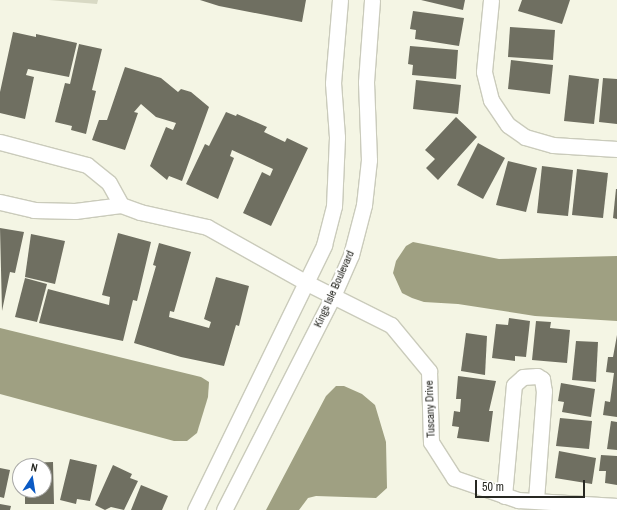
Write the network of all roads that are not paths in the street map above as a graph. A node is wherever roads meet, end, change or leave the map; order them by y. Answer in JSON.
{"nodes":[{"id":1,"x":340,"y":0,"type":"edge"},
{"id":2,"x":372,"y":0,"type":"edge"},
{"id":3,"x":491,"y":0,"type":"edge"},
{"id":4,"x":0,"y":142,"type":"edge"},
{"id":5,"x":617,"y":149,"type":"edge"},
{"id":6,"x":0,"y":202,"type":"edge"},
{"id":7,"x":121,"y":205,"type":"junction"},
{"id":8,"x":305,"y":282,"type":"junction"},
{"id":9,"x":333,"y":296,"type":"junction"},
{"id":10,"x":504,"y":496,"type":"junction"},
{"id":11,"x":545,"y":503,"type":"edge"},
{"id":12,"x":518,"y":505,"type":"edge"},
{"id":13,"x":617,"y":506,"type":"edge"},
{"id":14,"x":195,"y":510,"type":"edge"},
{"id":15,"x":224,"y":510,"type":"edge"}],
"edges":[{"from":1,"to":8,"type":"street"},
{"from":2,"to":9,"type":"street","name":"Kings Isle Boulevard"},
{"from":3,"to":5,"type":"street"},
{"from":4,"to":7,"type":"street"},
{"from":6,"to":7,"type":"street"},
{"from":7,"to":8,"type":"street","name":"Tuscany Drive"},
{"from":8,"to":9,"type":"street","name":"Tuscany Drive"},
{"from":8,"to":14,"type":"street"},
{"from":9,"to":10,"type":"street","name":"Tuscany Drive"},
{"from":9,"to":15,"type":"street","name":"Kings Isle Boulevard"},
{"from":10,"to":11,"type":"street"},
{"from":10,"to":12,"type":"street","name":"Tuscany Drive"},
{"from":11,"to":12,"type":"street","name":"Tuscany Drive"},
{"from":11,"to":13,"type":"street","name":"Tuscany Drive"}]}
